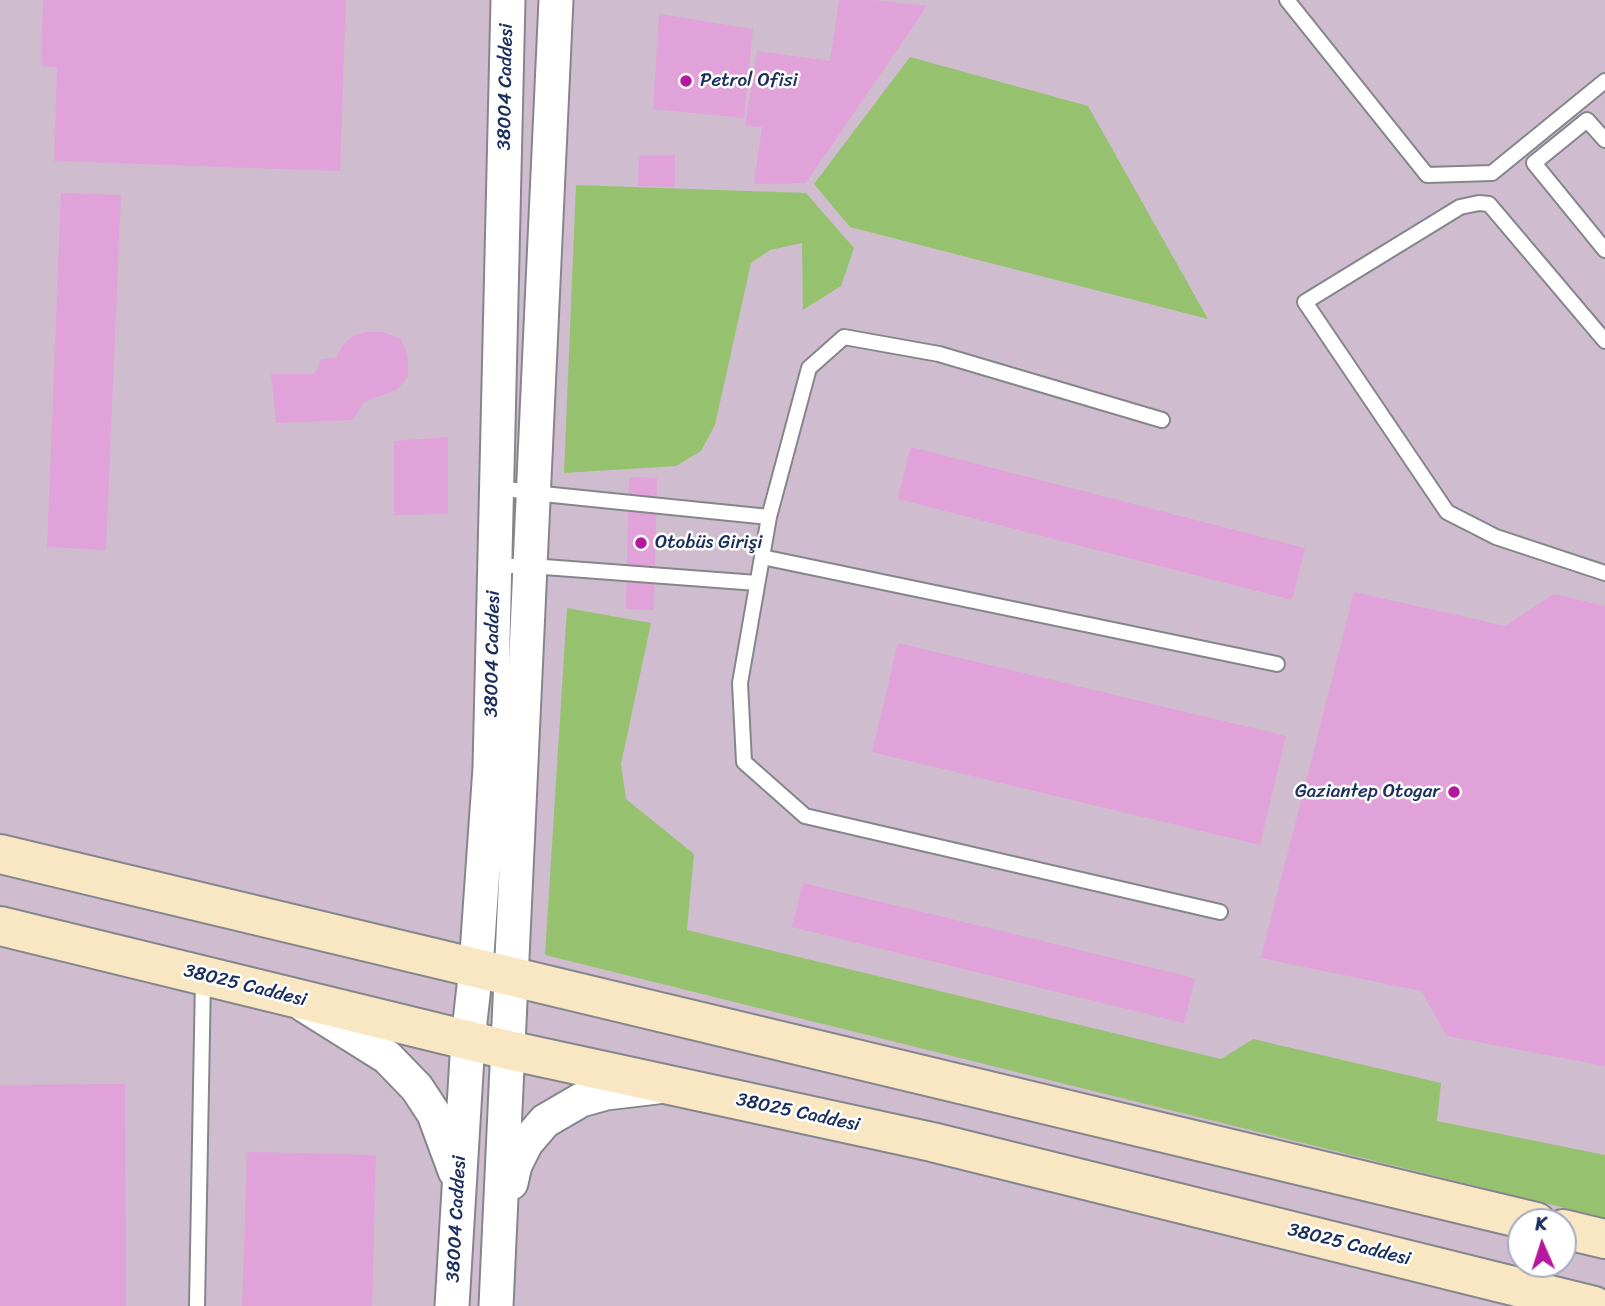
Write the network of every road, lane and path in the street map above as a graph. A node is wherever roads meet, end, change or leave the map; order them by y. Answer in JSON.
{"nodes":[{"id":1,"x":508,"y":0,"type":"edge"},
{"id":2,"x":556,"y":0,"type":"edge"},
{"id":3,"x":1287,"y":0,"type":"edge"},
{"id":4,"x":1605,"y":80,"type":"edge"},
{"id":5,"x":1605,"y":140,"type":"edge"},
{"id":6,"x":1605,"y":250,"type":"edge"},
{"id":7,"x":1605,"y":341,"type":"edge"},
{"id":8,"x":1162,"y":420,"type":"dead end"},
{"id":9,"x":496,"y":487,"type":"junction"},
{"id":10,"x":533,"y":493,"type":"junction"},
{"id":11,"x":769,"y":517,"type":"junction"},
{"id":12,"x":762,"y":557,"type":"junction"},
{"id":13,"x":495,"y":566,"type":"junction"},
{"id":14,"x":531,"y":566,"type":"junction"},
{"id":15,"x":1605,"y":573,"type":"edge"},
{"id":16,"x":757,"y":583,"type":"junction"},
{"id":17,"x":1277,"y":664,"type":"dead end"},
{"id":18,"x":0,"y":854,"type":"edge"},
{"id":19,"x":1220,"y":912,"type":"dead end"},
{"id":20,"x":0,"y":926,"type":"edge"},
{"id":21,"x":494,"y":972,"type":"junction"},
{"id":22,"x":203,"y":975,"type":"junction"},
{"id":23,"x":290,"y":997,"type":"junction"},
{"id":24,"x":468,"y":1040,"type":"junction"},
{"id":25,"x":508,"y":1050,"type":"junction"},
{"id":26,"x":671,"y":1085,"type":"junction"},
{"id":27,"x":460,"y":1182,"type":"junction"},
{"id":28,"x":1507,"y":1215,"type":"edge"},
{"id":29,"x":1577,"y":1232,"type":"edge"},
{"id":30,"x":499,"y":1233,"type":"junction"},
{"id":31,"x":1605,"y":1239,"type":"edge"},
{"id":32,"x":197,"y":1306,"type":"edge"},
{"id":33,"x":452,"y":1306,"type":"edge"},
{"id":34,"x":496,"y":1306,"type":"edge"},
{"id":35,"x":1594,"y":1306,"type":"edge"}],
"edges":[{"from":1,"to":9,"type":"street","name":"38004 Caddesi"},
{"from":2,"to":10,"type":"street","name":"38004 Caddesi"},
{"from":3,"to":4,"type":"lane"},
{"from":5,"to":6,"type":"lane"},
{"from":7,"to":15,"type":"lane"},
{"from":8,"to":11,"type":"lane"},
{"from":9,"to":10,"type":"lane"},
{"from":9,"to":13,"type":"street","name":"38004 Caddesi"},
{"from":10,"to":11,"type":"lane"},
{"from":10,"to":14,"type":"street","name":"38004 Caddesi"},
{"from":11,"to":12,"type":"lane"},
{"from":12,"to":16,"type":"lane"},
{"from":12,"to":17,"type":"lane"},
{"from":13,"to":14,"type":"lane"},
{"from":13,"to":21,"type":"street","name":"38004 Caddesi"},
{"from":14,"to":16,"type":"lane"},
{"from":14,"to":21,"type":"street","name":"38004 Caddesi"},
{"from":16,"to":19,"type":"lane"},
{"from":18,"to":21,"type":"main road"},
{"from":20,"to":22,"type":"main road","name":"38025 Caddesi"},
{"from":21,"to":24,"type":"street","name":"38004 Caddesi"},
{"from":21,"to":25,"type":"street","name":"38004 Caddesi"},
{"from":21,"to":28,"type":"main road"},
{"from":22,"to":23,"type":"main road","name":"38025 Caddesi"},
{"from":22,"to":32,"type":"lane"},
{"from":23,"to":24,"type":"main road","name":"38025 Caddesi"},
{"from":23,"to":27,"type":"street"},
{"from":24,"to":25,"type":"main road","name":"38025 Caddesi"},
{"from":24,"to":27,"type":"street","name":"38004 Caddesi"},
{"from":25,"to":26,"type":"main road","name":"38025 Caddesi"},
{"from":25,"to":30,"type":"street","name":"38004 Caddesi"},
{"from":26,"to":30,"type":"street"},
{"from":26,"to":35,"type":"main road","name":"38025 Caddesi"},
{"from":27,"to":33,"type":"street","name":"38004 Caddesi"},
{"from":29,"to":31,"type":"main road"},
{"from":30,"to":34,"type":"street","name":"38004 Caddesi"}]}
